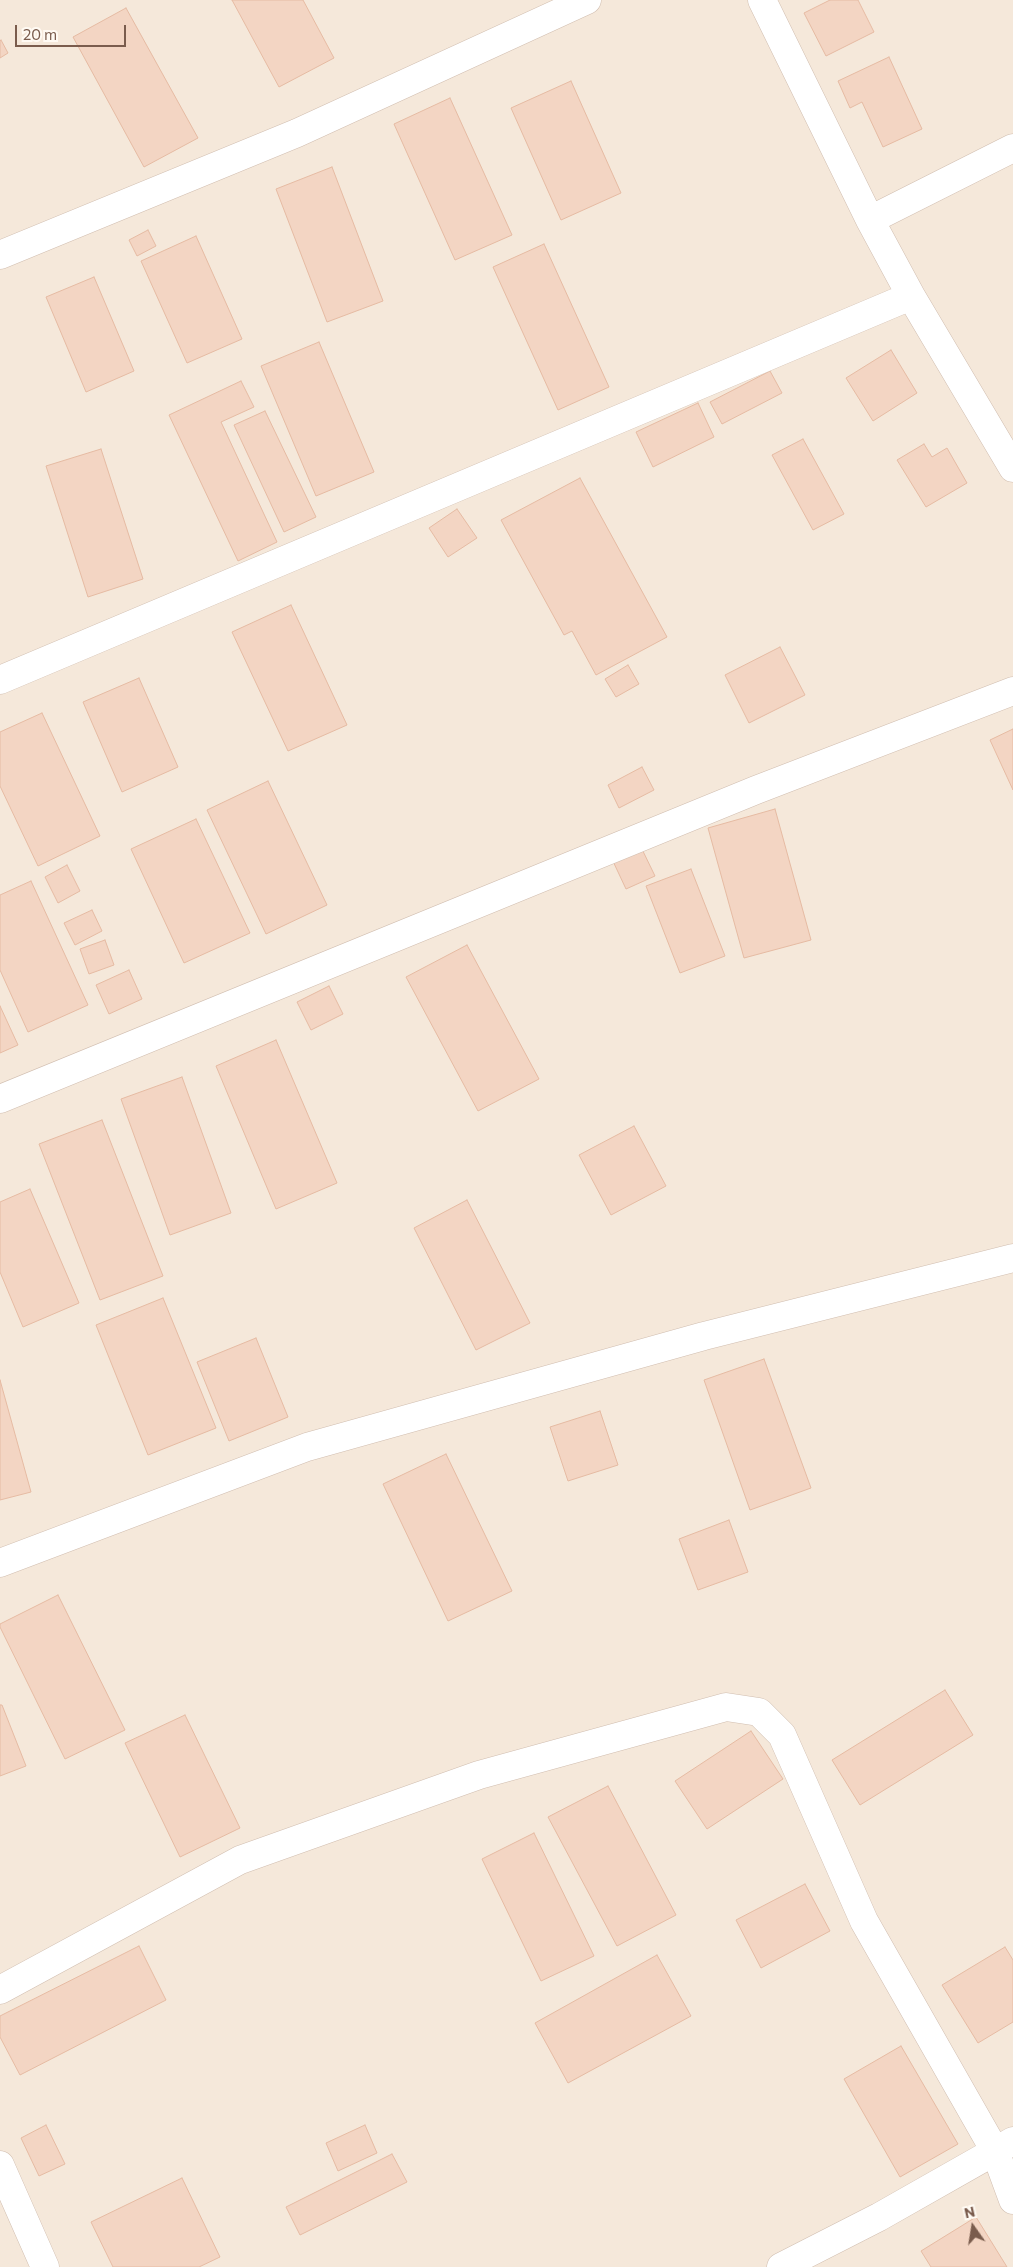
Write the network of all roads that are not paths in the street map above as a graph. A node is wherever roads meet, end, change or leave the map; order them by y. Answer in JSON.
{"nodes":[{"id":1,"x":587,"y":0,"type":"edge"},
{"id":2,"x":762,"y":0,"type":"edge"},
{"id":3,"x":1013,"y":148,"type":"edge"},
{"id":4,"x":870,"y":220,"type":"junction"},
{"id":5,"x":0,"y":255,"type":"edge"},
{"id":6,"x":911,"y":296,"type":"junction"},
{"id":7,"x":1013,"y":468,"type":"edge"},
{"id":8,"x":0,"y":680,"type":"edge"},
{"id":9,"x":1013,"y":691,"type":"edge"},
{"id":10,"x":0,"y":1099,"type":"edge"},
{"id":11,"x":1013,"y":1258,"type":"edge"},
{"id":12,"x":0,"y":1562,"type":"edge"},
{"id":13,"x":0,"y":1990,"type":"edge"},
{"id":14,"x":1004,"y":2146,"type":"edge"},
{"id":15,"x":0,"y":2164,"type":"edge"},
{"id":16,"x":1013,"y":2200,"type":"edge"},
{"id":17,"x":45,"y":2267,"type":"edge"},
{"id":18,"x":781,"y":2267,"type":"edge"}],
"edges":[{"from":1,"to":5,"type":"street"},
{"from":2,"to":4,"type":"street"},
{"from":3,"to":4,"type":"street"},
{"from":4,"to":6,"type":"street"},
{"from":6,"to":7,"type":"street"},
{"from":6,"to":8,"type":"street"},
{"from":9,"to":10,"type":"street"},
{"from":11,"to":12,"type":"street"},
{"from":13,"to":14,"type":"street"},
{"from":14,"to":16,"type":"street"},
{"from":14,"to":18,"type":"street"},
{"from":15,"to":17,"type":"street"}]}
